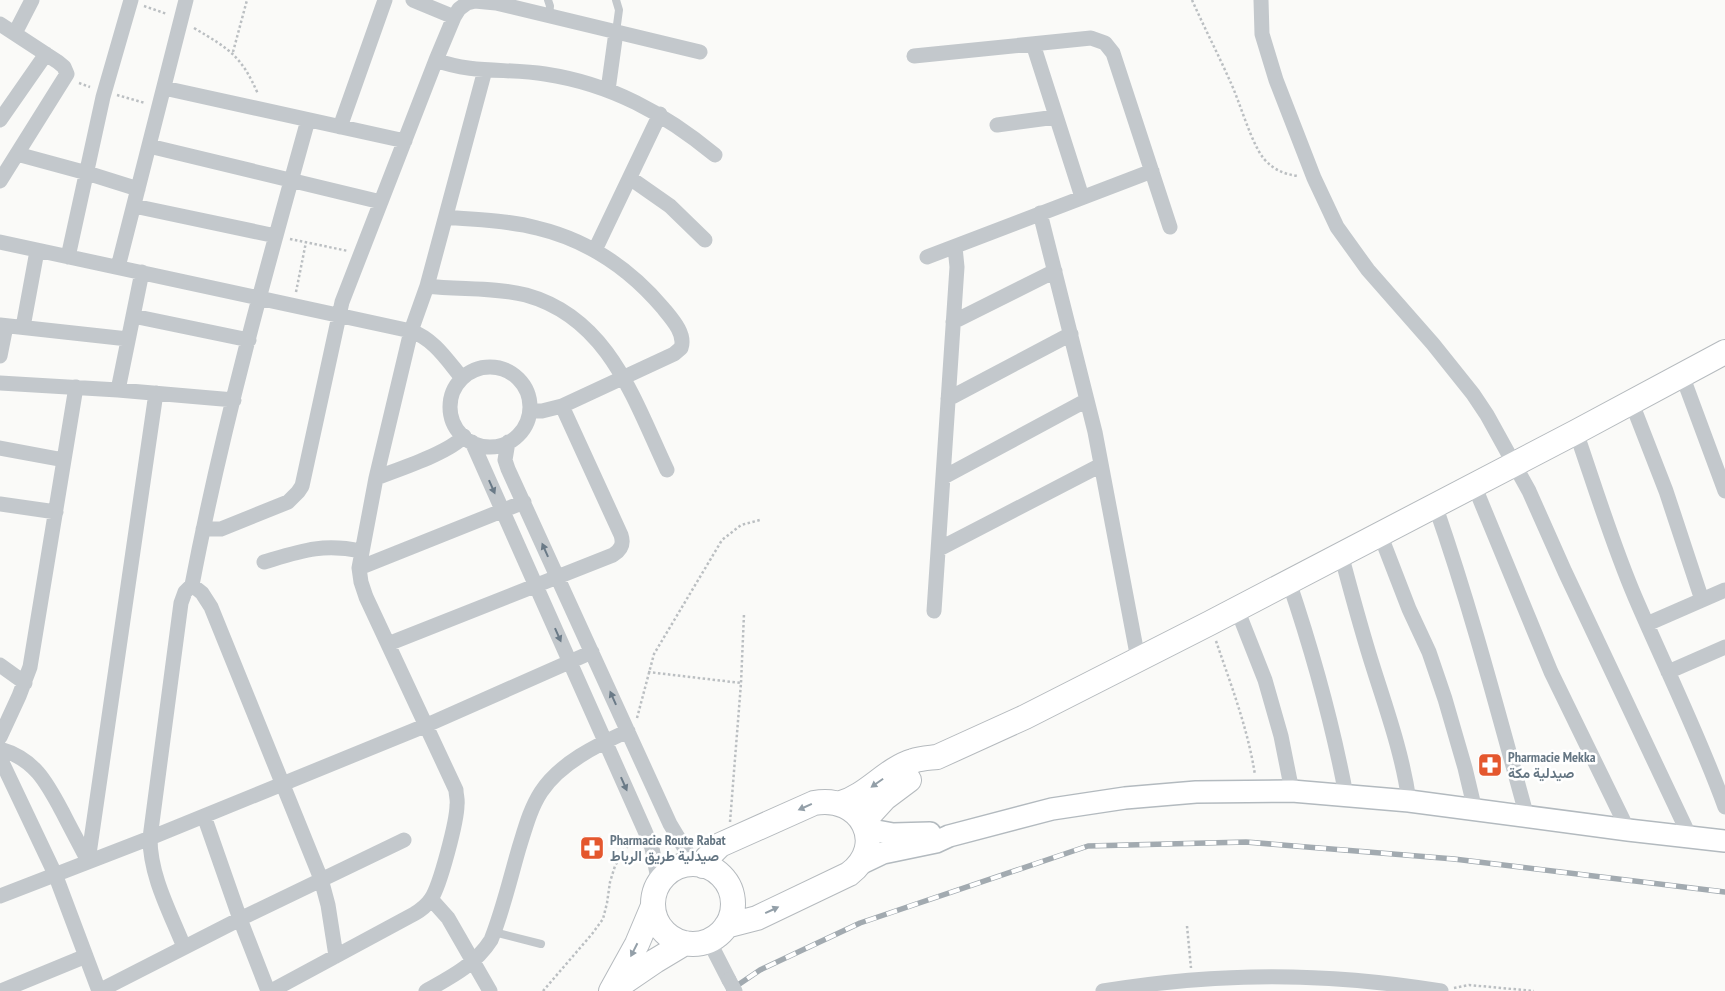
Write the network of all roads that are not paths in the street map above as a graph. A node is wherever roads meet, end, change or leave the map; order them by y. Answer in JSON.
{"nodes":[{"id":1,"x":32,"y":0,"type":"edge"},
{"id":2,"x":186,"y":0,"type":"edge"},
{"id":3,"x":384,"y":0,"type":"edge"},
{"id":4,"x":414,"y":0,"type":"edge"},
{"id":5,"x":548,"y":0,"type":"edge"},
{"id":6,"x":616,"y":0,"type":"edge"},
{"id":7,"x":1261,"y":0,"type":"edge"},
{"id":8,"x":131,"y":1,"type":"edge"},
{"id":9,"x":549,"y":16,"type":"junction"},
{"id":10,"x":454,"y":17,"type":"junction"},
{"id":11,"x":6,"y":32,"type":"edge"},
{"id":12,"x":616,"y":32,"type":"junction"},
{"id":13,"x":1033,"y":44,"type":"junction"},
{"id":14,"x":700,"y":52,"type":"dead end"},
{"id":15,"x":46,"y":54,"type":"junction"},
{"id":16,"x":914,"y":56,"type":"dead end"},
{"id":17,"x":436,"y":60,"type":"junction"},
{"id":18,"x":484,"y":70,"type":"junction"},
{"id":19,"x":164,"y":88,"type":"junction"},
{"id":20,"x":608,"y":90,"type":"junction"},
{"id":21,"x":660,"y":114,"type":"junction"},
{"id":22,"x":1056,"y":117,"type":"junction"},
{"id":23,"x":0,"y":120,"type":"edge"},
{"id":24,"x":308,"y":120,"type":"junction"},
{"id":25,"x":997,"y":125,"type":"dead end"},
{"id":26,"x":340,"y":127,"type":"junction"},
{"id":27,"x":405,"y":141,"type":"junction"},
{"id":28,"x":149,"y":146,"type":"junction"},
{"id":29,"x":17,"y":154,"type":"junction"},
{"id":30,"x":715,"y":155,"type":"dead end"},
{"id":31,"x":1152,"y":171,"type":"junction"},
{"id":32,"x":87,"y":173,"type":"junction"},
{"id":33,"x":630,"y":178,"type":"junction"},
{"id":34,"x":291,"y":180,"type":"junction"},
{"id":35,"x":0,"y":181,"type":"edge"},
{"id":36,"x":138,"y":189,"type":"junction"},
{"id":37,"x":1082,"y":198,"type":"junction"},
{"id":38,"x":381,"y":202,"type":"junction"},
{"id":39,"x":134,"y":206,"type":"junction"},
{"id":40,"x":1040,"y":214,"type":"junction"},
{"id":41,"x":446,"y":217,"type":"junction"},
{"id":42,"x":1170,"y":227,"type":"dead end"},
{"id":43,"x":276,"y":236,"type":"junction"},
{"id":44,"x":705,"y":240,"type":"dead end"},
{"id":45,"x":0,"y":242,"type":"edge"},
{"id":46,"x":955,"y":246,"type":"junction"},
{"id":47,"x":596,"y":250,"type":"junction"},
{"id":48,"x":37,"y":251,"type":"junction"},
{"id":49,"x":68,"y":257,"type":"junction"},
{"id":50,"x":927,"y":257,"type":"dead end"},
{"id":51,"x":118,"y":268,"type":"junction"},
{"id":52,"x":1055,"y":271,"type":"junction"},
{"id":53,"x":142,"y":272,"type":"junction"},
{"id":54,"x":427,"y":286,"type":"junction"},
{"id":55,"x":259,"y":298,"type":"junction"},
{"id":56,"x":339,"y":315,"type":"junction"},
{"id":57,"x":133,"y":316,"type":"junction"},
{"id":58,"x":953,"y":322,"type":"junction"},
{"id":59,"x":3,"y":326,"type":"edge"},
{"id":60,"x":23,"y":327,"type":"junction"},
{"id":61,"x":411,"y":331,"type":"junction"},
{"id":62,"x":1071,"y":334,"type":"junction"},
{"id":63,"x":128,"y":339,"type":"junction"},
{"id":64,"x":249,"y":340,"type":"junction"},
{"id":65,"x":1725,"y":352,"type":"edge"},
{"id":66,"x":0,"y":356,"type":"edge"},
{"id":67,"x":1682,"y":375,"type":"junction"},
{"id":68,"x":623,"y":377,"type":"junction"},
{"id":69,"x":462,"y":378,"type":"junction"},
{"id":70,"x":0,"y":383,"type":"edge"},
{"id":71,"x":76,"y":387,"type":"junction"},
{"id":72,"x":118,"y":390,"type":"junction"},
{"id":73,"x":156,"y":393,"type":"junction"},
{"id":74,"x":948,"y":399,"type":"junction"},
{"id":75,"x":234,"y":400,"type":"junction"},
{"id":76,"x":1087,"y":400,"type":"junction"},
{"id":77,"x":1631,"y":402,"type":"junction"},
{"id":78,"x":562,"y":406,"type":"junction"},
{"id":79,"x":530,"y":411,"type":"junction"},
{"id":80,"x":1576,"y":432,"type":"junction"},
{"id":81,"x":468,"y":439,"type":"junction"},
{"id":82,"x":508,"y":442,"type":"junction"},
{"id":83,"x":0,"y":448,"type":"edge"},
{"id":84,"x":64,"y":460,"type":"junction"},
{"id":85,"x":1513,"y":464,"type":"junction"},
{"id":86,"x":1101,"y":465,"type":"junction"},
{"id":87,"x":667,"y":470,"type":"dead end"},
{"id":88,"x":944,"y":477,"type":"junction"},
{"id":89,"x":376,"y":478,"type":"junction"},
{"id":90,"x":1474,"y":485,"type":"junction"},
{"id":91,"x":1724,"y":485,"type":"edge"},
{"id":92,"x":524,"y":502,"type":"junction"},
{"id":93,"x":0,"y":504,"type":"edge"},
{"id":94,"x":1435,"y":505,"type":"junction"},
{"id":95,"x":56,"y":512,"type":"junction"},
{"id":96,"x":503,"y":512,"type":"junction"},
{"id":97,"x":203,"y":528,"type":"junction"},
{"id":98,"x":1380,"y":534,"type":"junction"},
{"id":99,"x":939,"y":550,"type":"junction"},
{"id":100,"x":361,"y":551,"type":"junction"},
{"id":101,"x":1341,"y":554,"type":"junction"},
{"id":102,"x":264,"y":562,"type":"dead end"},
{"id":103,"x":359,"y":568,"type":"junction"},
{"id":104,"x":557,"y":577,"type":"junction"},
{"id":105,"x":1289,"y":582,"type":"junction"},
{"id":106,"x":192,"y":585,"type":"junction"},
{"id":107,"x":536,"y":585,"type":"junction"},
{"id":108,"x":1725,"y":590,"type":"edge"},
{"id":109,"x":1702,"y":600,"type":"junction"},
{"id":110,"x":1237,"y":609,"type":"junction"},
{"id":111,"x":934,"y":612,"type":"dead end"},
{"id":112,"x":1647,"y":624,"type":"junction"},
{"id":113,"x":388,"y":644,"type":"junction"},
{"id":114,"x":1725,"y":647,"type":"edge"},
{"id":115,"x":592,"y":652,"type":"junction"},
{"id":116,"x":1138,"y":659,"type":"junction"},
{"id":117,"x":570,"y":662,"type":"junction"},
{"id":118,"x":0,"y":665,"type":"edge"},
{"id":119,"x":1668,"y":672,"type":"junction"},
{"id":120,"x":25,"y":683,"type":"junction"},
{"id":121,"x":426,"y":725,"type":"junction"},
{"id":122,"x":628,"y":732,"type":"junction"},
{"id":123,"x":0,"y":737,"type":"edge"},
{"id":124,"x":605,"y":742,"type":"junction"},
{"id":125,"x":0,"y":749,"type":"edge"},
{"id":126,"x":937,"y":757,"type":"junction"},
{"id":127,"x":0,"y":758,"type":"edge"},
{"id":128,"x":282,"y":784,"type":"junction"},
{"id":129,"x":1292,"y":791,"type":"junction"},
{"id":130,"x":1346,"y":795,"type":"junction"},
{"id":131,"x":1409,"y":801,"type":"junction"},
{"id":132,"x":841,"y":803,"type":"junction"},
{"id":133,"x":1725,"y":807,"type":"edge"},
{"id":134,"x":1475,"y":810,"type":"junction"},
{"id":135,"x":204,"y":816,"type":"junction"},
{"id":136,"x":1526,"y":817,"type":"junction"},
{"id":137,"x":864,"y":826,"type":"junction"},
{"id":138,"x":1628,"y":830,"type":"junction"},
{"id":139,"x":949,"y":836,"type":"junction"},
{"id":140,"x":1690,"y":837,"type":"junction"},
{"id":141,"x":150,"y":838,"type":"junction"},
{"id":142,"x":404,"y":840,"type":"dead end"},
{"id":143,"x":1725,"y":841,"type":"edge"},
{"id":144,"x":88,"y":861,"type":"junction"},
{"id":145,"x":860,"y":864,"type":"junction"},
{"id":146,"x":701,"y":866,"type":"junction"},
{"id":147,"x":55,"y":874,"type":"junction"},
{"id":148,"x":321,"y":879,"type":"junction"},
{"id":149,"x":656,"y":895,"type":"junction"},
{"id":150,"x":0,"y":896,"type":"edge"},
{"id":151,"x":431,"y":899,"type":"junction"},
{"id":152,"x":240,"y":919,"type":"junction"},
{"id":153,"x":494,"y":932,"type":"junction"},
{"id":154,"x":718,"y":933,"type":"junction"},
{"id":155,"x":685,"y":943,"type":"junction"},
{"id":156,"x":541,"y":944,"type":"dead end"},
{"id":157,"x":184,"y":947,"type":"junction"},
{"id":158,"x":86,"y":956,"type":"junction"},
{"id":159,"x":336,"y":956,"type":"junction"},
{"id":160,"x":473,"y":962,"type":"junction"},
{"id":161,"x":1193,"y":985,"type":"edge"},
{"id":162,"x":732,"y":986,"type":"edge"},
{"id":163,"x":289,"y":987,"type":"edge"},
{"id":164,"x":1,"y":991,"type":"edge"},
{"id":165,"x":99,"y":991,"type":"edge"},
{"id":166,"x":269,"y":991,"type":"edge"},
{"id":167,"x":426,"y":991,"type":"edge"},
{"id":168,"x":490,"y":991,"type":"edge"},
{"id":169,"x":611,"y":991,"type":"edge"},
{"id":170,"x":1103,"y":991,"type":"edge"},
{"id":171,"x":1441,"y":991,"type":"edge"}],
"edges":[{"from":1,"to":11,"type":"street"},
{"from":2,"to":19,"type":"street"},
{"from":3,"to":26,"type":"street"},
{"from":4,"to":10,"type":"street"},
{"from":5,"to":9,"type":"lane"},
{"from":6,"to":12,"type":"lane"},
{"from":7,"to":85,"type":"street"},
{"from":8,"to":32,"type":"street"},
{"from":9,"to":10,"type":"street"},
{"from":9,"to":12,"type":"street"},
{"from":10,"to":17,"type":"street"},
{"from":11,"to":15,"type":"street"},
{"from":12,"to":14,"type":"street"},
{"from":12,"to":20,"type":"street"},
{"from":13,"to":16,"type":"street"},
{"from":13,"to":22,"type":"street"},
{"from":13,"to":31,"type":"street"},
{"from":15,"to":23,"type":"street"},
{"from":15,"to":29,"type":"street"},
{"from":17,"to":18,"type":"street"},
{"from":17,"to":27,"type":"street"},
{"from":18,"to":20,"type":"street"},
{"from":18,"to":41,"type":"street"},
{"from":19,"to":24,"type":"street"},
{"from":19,"to":28,"type":"street"},
{"from":20,"to":21,"type":"street"},
{"from":21,"to":30,"type":"street"},
{"from":21,"to":33,"type":"street"},
{"from":22,"to":25,"type":"street"},
{"from":22,"to":37,"type":"street"},
{"from":24,"to":26,"type":"street"},
{"from":24,"to":34,"type":"street"},
{"from":26,"to":27,"type":"street"},
{"from":27,"to":38,"type":"street"},
{"from":28,"to":34,"type":"street"},
{"from":28,"to":36,"type":"street"},
{"from":29,"to":32,"type":"street"},
{"from":29,"to":35,"type":"street"},
{"from":31,"to":37,"type":"street"},
{"from":31,"to":42,"type":"street"},
{"from":32,"to":36,"type":"street"},
{"from":32,"to":49,"type":"street"},
{"from":33,"to":44,"type":"street"},
{"from":33,"to":47,"type":"street"},
{"from":34,"to":38,"type":"street"},
{"from":34,"to":43,"type":"street"},
{"from":36,"to":39,"type":"street"},
{"from":37,"to":40,"type":"street"},
{"from":38,"to":56,"type":"street"},
{"from":39,"to":43,"type":"street"},
{"from":39,"to":51,"type":"street"},
{"from":40,"to":46,"type":"street"},
{"from":40,"to":52,"type":"street"},
{"from":41,"to":47,"type":"street"},
{"from":41,"to":54,"type":"street"},
{"from":43,"to":55,"type":"street"},
{"from":45,"to":48,"type":"street"},
{"from":46,"to":50,"type":"street"},
{"from":46,"to":58,"type":"street"},
{"from":47,"to":68,"type":"street"},
{"from":48,"to":49,"type":"street"},
{"from":48,"to":60,"type":"street"},
{"from":49,"to":51,"type":"street"},
{"from":51,"to":53,"type":"street"},
{"from":52,"to":58,"type":"street"},
{"from":52,"to":62,"type":"street"},
{"from":53,"to":55,"type":"street"},
{"from":53,"to":57,"type":"street"},
{"from":54,"to":61,"type":"street"},
{"from":54,"to":68,"type":"street"},
{"from":55,"to":56,"type":"street"},
{"from":55,"to":64,"type":"street"},
{"from":56,"to":61,"type":"street"},
{"from":56,"to":97,"type":"street"},
{"from":57,"to":63,"type":"street"},
{"from":57,"to":64,"type":"street"},
{"from":58,"to":74,"type":"street"},
{"from":59,"to":60,"type":"street"},
{"from":59,"to":66,"type":"street"},
{"from":60,"to":63,"type":"street"},
{"from":61,"to":69,"type":"street"},
{"from":61,"to":89,"type":"street"},
{"from":62,"to":74,"type":"street"},
{"from":62,"to":76,"type":"street"},
{"from":63,"to":72,"type":"street"},
{"from":64,"to":75,"type":"street"},
{"from":65,"to":67,"type":"main road"},
{"from":67,"to":77,"type":"main road"},
{"from":67,"to":91,"type":"street"},
{"from":68,"to":78,"type":"street"},
{"from":68,"to":87,"type":"street"},
{"from":69,"to":79,"type":"street"},
{"from":69,"to":81,"type":"street"},
{"from":70,"to":71,"type":"street"},
{"from":71,"to":72,"type":"street"},
{"from":71,"to":84,"type":"street"},
{"from":72,"to":73,"type":"street"},
{"from":73,"to":75,"type":"street"},
{"from":73,"to":144,"type":"street"},
{"from":74,"to":88,"type":"street"},
{"from":75,"to":97,"type":"street"},
{"from":76,"to":86,"type":"street"},
{"from":76,"to":88,"type":"street"},
{"from":77,"to":80,"type":"main road"},
{"from":77,"to":109,"type":"street"},
{"from":78,"to":79,"type":"street"},
{"from":78,"to":104,"type":"street"},
{"from":79,"to":82,"type":"street"},
{"from":80,"to":85,"type":"main road"},
{"from":80,"to":112,"type":"street"},
{"from":81,"to":82,"type":"street"},
{"from":81,"to":89,"type":"street"},
{"from":81,"to":96,"type":"street","one_way":true},
{"from":82,"to":92,"type":"street"},
{"from":83,"to":84,"type":"street"},
{"from":84,"to":95,"type":"street"},
{"from":85,"to":90,"type":"main road"},
{"from":85,"to":140,"type":"street"},
{"from":86,"to":99,"type":"street"},
{"from":86,"to":116,"type":"street"},
{"from":88,"to":99,"type":"street"},
{"from":89,"to":100,"type":"street"},
{"from":90,"to":94,"type":"main road"},
{"from":90,"to":138,"type":"street"},
{"from":92,"to":96,"type":"street"},
{"from":104,"to":92,"type":"street","one_way":true},
{"from":93,"to":95,"type":"street"},
{"from":94,"to":98,"type":"main road"},
{"from":94,"to":136,"type":"street"},
{"from":95,"to":120,"type":"street"},
{"from":96,"to":103,"type":"street"},
{"from":96,"to":107,"type":"street"},
{"from":97,"to":106,"type":"street"},
{"from":98,"to":101,"type":"main road"},
{"from":98,"to":134,"type":"street"},
{"from":99,"to":111,"type":"street"},
{"from":100,"to":102,"type":"street"},
{"from":100,"to":103,"type":"street"},
{"from":101,"to":105,"type":"main road"},
{"from":101,"to":131,"type":"street"},
{"from":103,"to":113,"type":"street"},
{"from":104,"to":107,"type":"street"},
{"from":104,"to":115,"type":"street"},
{"from":105,"to":110,"type":"main road"},
{"from":105,"to":130,"type":"street"},
{"from":106,"to":128,"type":"street"},
{"from":106,"to":141,"type":"street"},
{"from":107,"to":113,"type":"street"},
{"from":107,"to":117,"type":"street","one_way":true},
{"from":108,"to":109,"type":"street"},
{"from":109,"to":112,"type":"street"},
{"from":110,"to":116,"type":"main road"},
{"from":110,"to":129,"type":"street"},
{"from":112,"to":119,"type":"street"},
{"from":113,"to":121,"type":"street"},
{"from":114,"to":119,"type":"street"},
{"from":115,"to":117,"type":"street"},
{"from":122,"to":115,"type":"street","one_way":true},
{"from":116,"to":126,"type":"main road"},
{"from":117,"to":121,"type":"street"},
{"from":117,"to":124,"type":"street"},
{"from":118,"to":120,"type":"street"},
{"from":119,"to":133,"type":"street"},
{"from":120,"to":123,"type":"street"},
{"from":121,"to":128,"type":"street"},
{"from":121,"to":151,"type":"street"},
{"from":122,"to":124,"type":"street"},
{"from":122,"to":146,"type":"street"},
{"from":124,"to":149,"type":"street","one_way":true},
{"from":124,"to":153,"type":"street"},
{"from":125,"to":144,"type":"street"},
{"from":126,"to":132,"type":"main road","one_way":true},
{"from":126,"to":137,"type":"main road"},
{"from":127,"to":147,"type":"street"},
{"from":128,"to":135,"type":"street"},
{"from":128,"to":148,"type":"street"},
{"from":129,"to":130,"type":"main road"},
{"from":129,"to":139,"type":"main road"},
{"from":130,"to":131,"type":"main road"},
{"from":131,"to":134,"type":"main road"},
{"from":132,"to":137,"type":"main road"},
{"from":132,"to":146,"type":"main road","one_way":true},
{"from":134,"to":136,"type":"main road"},
{"from":135,"to":141,"type":"street"},
{"from":135,"to":152,"type":"street"},
{"from":136,"to":138,"type":"main road"},
{"from":137,"to":139,"type":"main road"},
{"from":137,"to":145,"type":"main road"},
{"from":138,"to":140,"type":"main road"},
{"from":139,"to":145,"type":"main road"},
{"from":140,"to":143,"type":"main road"},
{"from":141,"to":144,"type":"street"},
{"from":141,"to":157,"type":"street"},
{"from":142,"to":148,"type":"street"},
{"from":144,"to":147,"type":"street"},
{"from":154,"to":145,"type":"main road","one_way":true},
{"from":146,"to":149,"type":"main road"},
{"from":146,"to":154,"type":"main road"},
{"from":147,"to":150,"type":"street"},
{"from":147,"to":158,"type":"street"},
{"from":148,"to":152,"type":"street"},
{"from":148,"to":159,"type":"street"},
{"from":149,"to":155,"type":"main road"},
{"from":149,"to":169,"type":"main road","one_way":true},
{"from":151,"to":159,"type":"street"},
{"from":151,"to":160,"type":"street"},
{"from":152,"to":157,"type":"street"},
{"from":152,"to":166,"type":"street"},
{"from":153,"to":156,"type":"lane"},
{"from":153,"to":160,"type":"street"},
{"from":154,"to":155,"type":"main road"},
{"from":154,"to":162,"type":"street"},
{"from":155,"to":169,"type":"main road"},
{"from":157,"to":165,"type":"street"},
{"from":158,"to":164,"type":"street"},
{"from":158,"to":165,"type":"street"},
{"from":159,"to":163,"type":"street"},
{"from":160,"to":167,"type":"street"},
{"from":160,"to":168,"type":"street"},
{"from":161,"to":170,"type":"street"},
{"from":161,"to":171,"type":"street"},
{"from":163,"to":166,"type":"street"}]}
